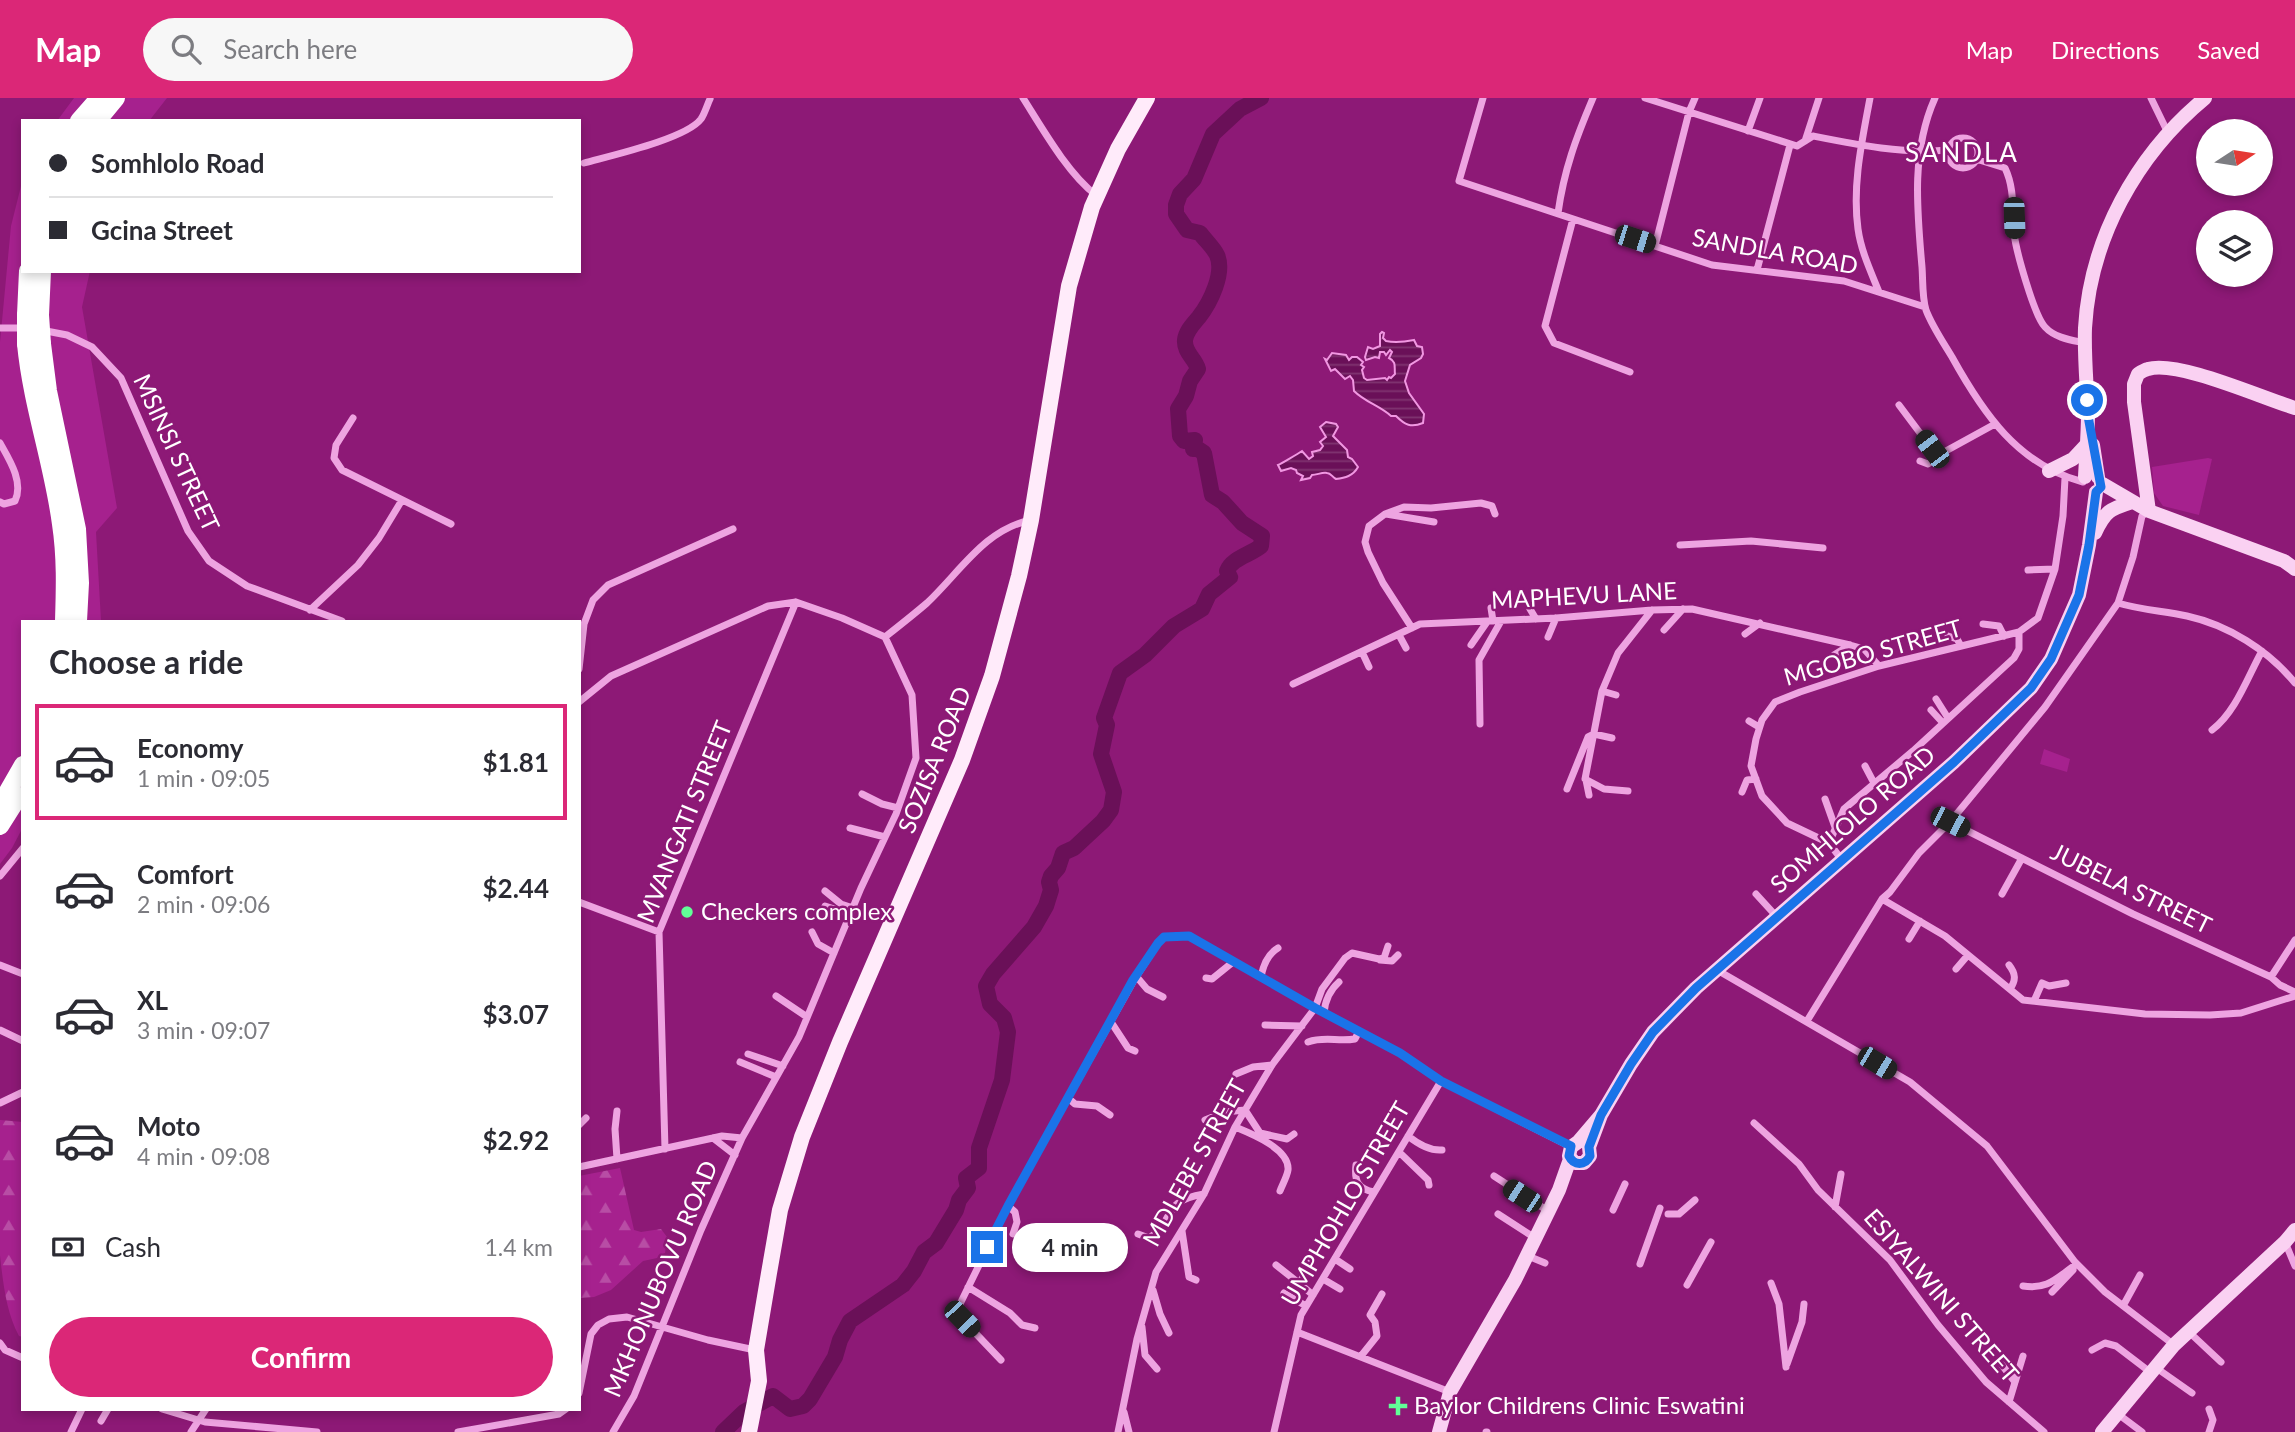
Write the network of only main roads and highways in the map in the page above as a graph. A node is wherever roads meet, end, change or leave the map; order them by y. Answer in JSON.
{"nodes":[{"id":1,"x":99,"y":98,"type":"edge"},
{"id":2,"x":116,"y":98,"type":"edge"},
{"id":3,"x":1147,"y":98,"type":"edge"},
{"id":4,"x":2205,"y":98,"type":"edge"},
{"id":5,"x":81,"y":119,"type":"edge"},
{"id":6,"x":99,"y":119,"type":"edge"},
{"id":7,"x":28,"y":273,"type":"edge"},
{"id":8,"x":42,"y":273,"type":"edge"},
{"id":9,"x":33,"y":315,"type":"junction"},
{"id":10,"x":41,"y":340,"type":"junction"},
{"id":11,"x":2295,"y":408,"type":"edge"},
{"id":12,"x":2088,"y":416,"type":"junction"},
{"id":13,"x":2087,"y":444,"type":"junction"},
{"id":14,"x":2049,"y":471,"type":"road end"},
{"id":15,"x":2092,"y":484,"type":"junction"},
{"id":16,"x":2128,"y":500,"type":"junction"},
{"id":17,"x":2150,"y":511,"type":"junction"},
{"id":18,"x":2090,"y":540,"type":"junction"},
{"id":19,"x":2295,"y":569,"type":"edge"},
{"id":20,"x":64,"y":620,"type":"edge"},
{"id":21,"x":78,"y":620,"type":"edge"},
{"id":22,"x":21,"y":768,"type":"edge"},
{"id":23,"x":21,"y":793,"type":"edge"},
{"id":24,"x":0,"y":805,"type":"edge"},
{"id":25,"x":0,"y":826,"type":"edge"},
{"id":26,"x":2295,"y":1230,"type":"edge"},
{"id":27,"x":750,"y":1432,"type":"edge"},
{"id":28,"x":1439,"y":1432,"type":"edge"},
{"id":29,"x":2102,"y":1432,"type":"edge"}],
"edges":[{"from":1,"to":5,"type":"highway"},
{"from":2,"to":6,"type":"highway"},
{"from":3,"to":27,"type":"main road","name":"SOZISA ROAD"},
{"from":4,"to":12,"type":"main road","name":"SOMHLOLO ROAD"},
{"from":7,"to":9,"type":"highway"},
{"from":8,"to":9,"type":"highway"},
{"from":9,"to":10,"type":"highway","bridge":true},
{"from":10,"to":20,"type":"highway"},
{"from":10,"to":21,"type":"highway"},
{"from":11,"to":17,"type":"main road"},
{"from":12,"to":13,"type":"main road","name":"SOMHLOLO ROAD"},
{"from":12,"to":15,"type":"main road","name":"SOMHLOLO ROAD"},
{"from":13,"to":14,"type":"main road"},
{"from":13,"to":15,"type":"main road","name":"SOMHLOLO ROAD"},
{"from":15,"to":16,"type":"main road"},
{"from":15,"to":18,"type":"main road","name":"SOMHLOLO ROAD"},
{"from":16,"to":17,"type":"main road"},
{"from":16,"to":18,"type":"main road"},
{"from":17,"to":19,"type":"main road"},
{"from":18,"to":28,"type":"main road","name":"SOMHLOLO ROAD"},
{"from":22,"to":24,"type":"highway"},
{"from":23,"to":25,"type":"highway"},
{"from":26,"to":29,"type":"main road"}]}
